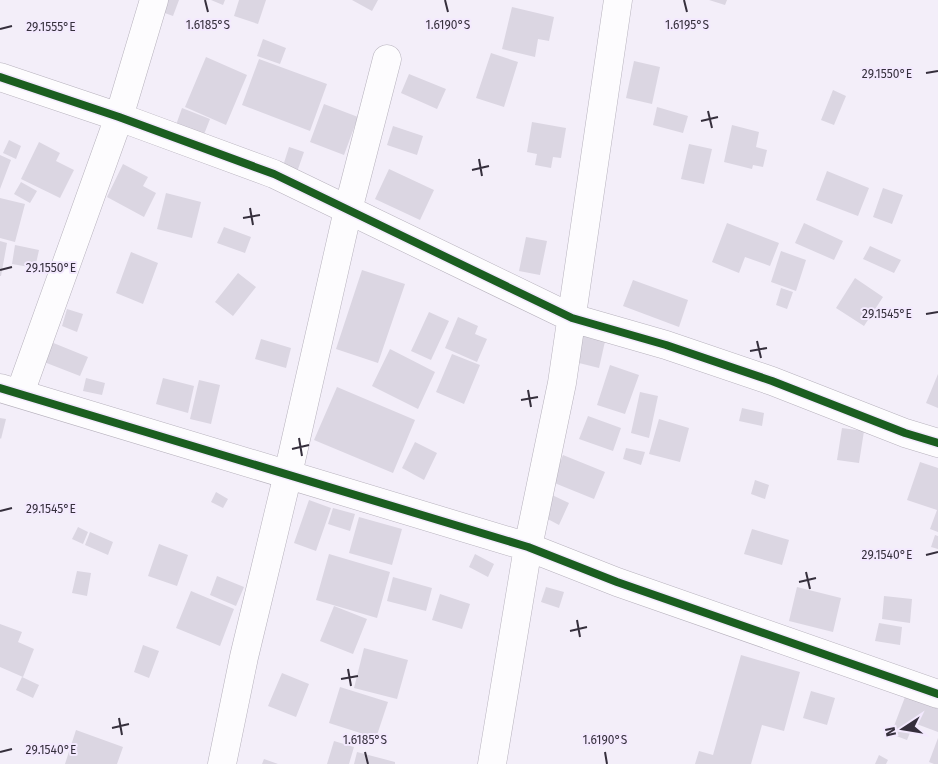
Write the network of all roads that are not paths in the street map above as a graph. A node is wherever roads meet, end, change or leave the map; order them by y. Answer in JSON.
{"nodes":[{"id":1,"x":154,"y":0,"type":"edge"},
{"id":2,"x":618,"y":0,"type":"edge"},
{"id":3,"x":387,"y":59,"type":"dead end"},
{"id":4,"x":0,"y":77,"type":"edge"},
{"id":5,"x":119,"y":117,"type":"junction"},
{"id":6,"x":348,"y":210,"type":"junction"},
{"id":7,"x":572,"y":318,"type":"junction"},
{"id":8,"x":10,"y":391,"type":"edge"},
{"id":9,"x":938,"y":443,"type":"edge"},
{"id":10,"x":288,"y":474,"type":"junction"},
{"id":11,"x":528,"y":547,"type":"junction"},
{"id":12,"x":938,"y":694,"type":"edge"},
{"id":13,"x":222,"y":764,"type":"edge"},
{"id":14,"x":492,"y":764,"type":"edge"}],
"edges":[{"from":1,"to":5,"type":"street"},
{"from":2,"to":7,"type":"street"},
{"from":3,"to":6,"type":"street"},
{"from":4,"to":5,"type":"street"},
{"from":5,"to":6,"type":"street"},
{"from":5,"to":8,"type":"street"},
{"from":6,"to":7,"type":"street"},
{"from":6,"to":10,"type":"street"},
{"from":7,"to":9,"type":"street"},
{"from":7,"to":11,"type":"street"},
{"from":8,"to":10,"type":"street"},
{"from":10,"to":11,"type":"street"},
{"from":10,"to":13,"type":"street"},
{"from":11,"to":12,"type":"street"},
{"from":11,"to":14,"type":"street"}]}
